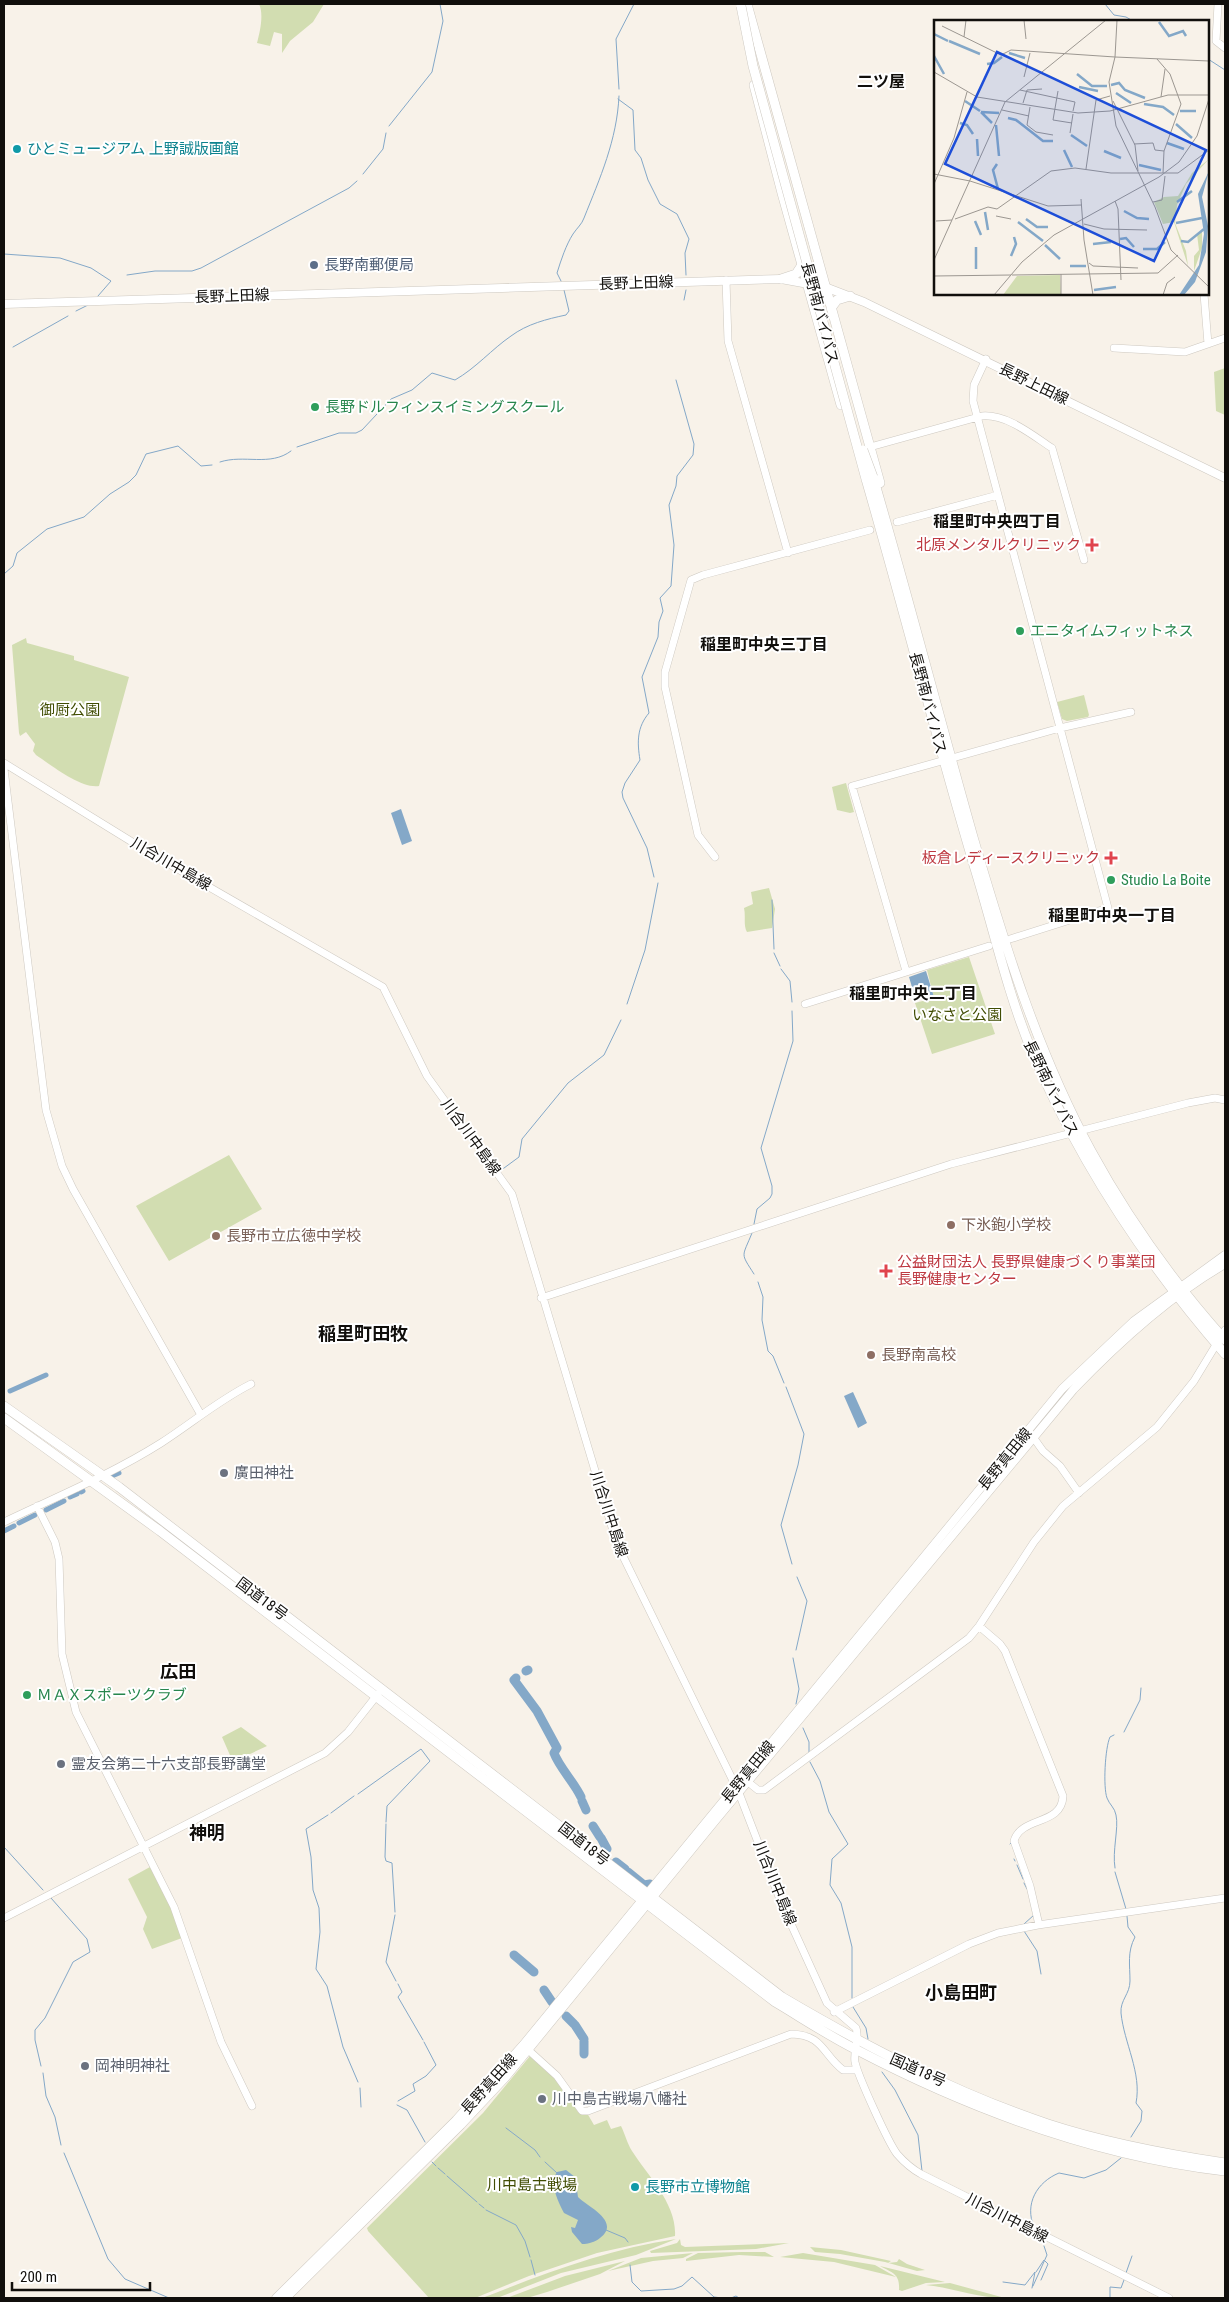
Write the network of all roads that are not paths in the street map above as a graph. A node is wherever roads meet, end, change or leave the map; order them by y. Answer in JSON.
{"nodes":[{"id":1,"x":1218,"y":4,"type":"edge"},
{"id":2,"x":744,"y":5,"type":"edge"},
{"id":3,"x":745,"y":32,"type":"junction"},
{"id":4,"x":1225,"y":48,"type":"edge"},
{"id":5,"x":795,"y":239,"type":"junction"},
{"id":6,"x":812,"y":239,"type":"junction"},
{"id":7,"x":802,"y":265,"type":"junction"},
{"id":8,"x":781,"y":279,"type":"junction"},
{"id":9,"x":726,"y":280,"type":"junction"},
{"id":10,"x":807,"y":284,"type":"junction"},
{"id":11,"x":825,"y":288,"type":"junction"},
{"id":12,"x":1204,"y":295,"type":"edge"},
{"id":13,"x":850,"y":296,"type":"junction"},
{"id":14,"x":4,"y":304,"type":"edge"},
{"id":15,"x":831,"y":308,"type":"junction"},
{"id":16,"x":1225,"y":338,"type":"edge"},
{"id":17,"x":1208,"y":344,"type":"junction"},
{"id":18,"x":1114,"y":348,"type":"dead end"},
{"id":19,"x":986,"y":360,"type":"junction"},
{"id":20,"x":978,"y":416,"type":"junction"},
{"id":21,"x":870,"y":446,"type":"junction"},
{"id":22,"x":870,"y":478,"type":"junction"},
{"id":23,"x":1225,"y":478,"type":"edge"},
{"id":24,"x":998,"y":495,"type":"junction"},
{"id":25,"x":897,"y":522,"type":"dead end"},
{"id":26,"x":870,"y":530,"type":"dead end"},
{"id":27,"x":891,"y":534,"type":"junction"},
{"id":28,"x":788,"y":553,"type":"junction"},
{"id":29,"x":1084,"y":560,"type":"dead end"},
{"id":30,"x":892,"y":575,"type":"junction"},
{"id":31,"x":1131,"y":712,"type":"dead end"},
{"id":32,"x":1060,"y":728,"type":"junction"},
{"id":33,"x":947,"y":759,"type":"junction"},
{"id":34,"x":4,"y":763,"type":"edge"},
{"id":35,"x":4,"y":769,"type":"edge"},
{"id":36,"x":715,"y":856,"type":"dead end"},
{"id":37,"x":1010,"y":939,"type":"dead end"},
{"id":38,"x":989,"y":946,"type":"dead end"},
{"id":39,"x":906,"y":971,"type":"junction"},
{"id":40,"x":805,"y":1004,"type":"dead end"},
{"id":41,"x":1225,"y":1100,"type":"edge"},
{"id":42,"x":1076,"y":1131,"type":"junction"},
{"id":43,"x":1225,"y":1255,"type":"edge"},
{"id":44,"x":1225,"y":1264,"type":"edge"},
{"id":45,"x":1179,"y":1291,"type":"junction"},
{"id":46,"x":541,"y":1298,"type":"junction"},
{"id":47,"x":1222,"y":1338,"type":"edge"},
{"id":48,"x":1225,"y":1354,"type":"edge"},
{"id":49,"x":250,"y":1384,"type":"dead end"},
{"id":50,"x":4,"y":1406,"type":"edge"},
{"id":51,"x":201,"y":1415,"type":"junction"},
{"id":52,"x":4,"y":1418,"type":"edge"},
{"id":53,"x":1030,"y":1434,"type":"junction"},
{"id":54,"x":102,"y":1476,"type":"junction"},
{"id":55,"x":89,"y":1480,"type":"junction"},
{"id":56,"x":1079,"y":1493,"type":"junction"},
{"id":57,"x":37,"y":1506,"type":"junction"},
{"id":58,"x":4,"y":1522,"type":"edge"},
{"id":59,"x":979,"y":1626,"type":"junction"},
{"id":60,"x":379,"y":1693,"type":"junction"},
{"id":61,"x":748,"y":1782,"type":"junction"},
{"id":62,"x":737,"y":1790,"type":"junction"},
{"id":63,"x":142,"y":1845,"type":"junction"},
{"id":64,"x":1225,"y":1898,"type":"edge"},
{"id":65,"x":648,"y":1900,"type":"junction"},
{"id":66,"x":4,"y":1918,"type":"edge"},
{"id":67,"x":1039,"y":1925,"type":"junction"},
{"id":68,"x":834,"y":2012,"type":"junction"},
{"id":69,"x":856,"y":2045,"type":"junction"},
{"id":70,"x":526,"y":2048,"type":"junction"},
{"id":71,"x":857,"y":2070,"type":"junction"},
{"id":72,"x":252,"y":2106,"type":"dead end"},
{"id":73,"x":1225,"y":2163,"type":"edge"},
{"id":74,"x":1225,"y":2170,"type":"edge"},
{"id":75,"x":276,"y":2298,"type":"edge"},
{"id":76,"x":286,"y":2298,"type":"edge"},
{"id":77,"x":1169,"y":2298,"type":"edge"}],
"edges":[{"from":1,"to":4,"type":"street"},
{"from":2,"to":3,"type":"highway","name":"長野南バイパス","bridge":true},
{"from":2,"to":6,"type":"highway"},
{"from":2,"to":22,"type":"highway","name":"長野南バイパス","bridge":true},
{"from":3,"to":5,"type":"highway","bridge":true},
{"from":3,"to":22,"type":"highway","name":"長野南バイパス","bridge":true},
{"from":5,"to":6,"type":"highway"},
{"from":5,"to":7,"type":"highway"},
{"from":6,"to":11,"type":"highway"},
{"from":7,"to":8,"type":"highway"},
{"from":7,"to":10,"type":"highway"},
{"from":8,"to":9,"type":"main road","name":"長野上田線"},
{"from":8,"to":10,"type":"main road","name":"長野上田線"},
{"from":9,"to":14,"type":"main road","name":"長野上田線"},
{"from":9,"to":28,"type":"street"},
{"from":10,"to":11,"type":"main road","name":"長野上田線"},
{"from":10,"to":30,"type":"highway"},
{"from":11,"to":13,"type":"main road","name":"長野上田線"},
{"from":11,"to":15,"type":"highway"},
{"from":12,"to":17,"type":"street"},
{"from":13,"to":15,"type":"highway"},
{"from":13,"to":19,"type":"main road","name":"長野上田線"},
{"from":15,"to":21,"type":"highway"},
{"from":16,"to":17,"type":"street"},
{"from":17,"to":18,"type":"street"},
{"from":19,"to":20,"type":"street"},
{"from":19,"to":23,"type":"main road","name":"長野上田線"},
{"from":20,"to":21,"type":"street"},
{"from":20,"to":24,"type":"street"},
{"from":20,"to":29,"type":"street"},
{"from":21,"to":27,"type":"highway"},
{"from":22,"to":27,"type":"highway","name":"長野南バイパス"},
{"from":22,"to":30,"type":"highway","name":"長野南バイパス"},
{"from":24,"to":25,"type":"street"},
{"from":24,"to":32,"type":"street"},
{"from":26,"to":28,"type":"street"},
{"from":27,"to":33,"type":"highway","name":"長野南バイパス"},
{"from":28,"to":36,"type":"street"},
{"from":30,"to":33,"type":"highway","name":"長野南バイパス"},
{"from":31,"to":32,"type":"street"},
{"from":32,"to":33,"type":"street"},
{"from":32,"to":37,"type":"street"},
{"from":33,"to":39,"type":"street"},
{"from":33,"to":42,"type":"highway","name":"長野南バイパス"},
{"from":34,"to":46,"type":"street","name":"川合川中島線"},
{"from":35,"to":51,"type":"street"},
{"from":38,"to":39,"type":"street"},
{"from":39,"to":40,"type":"street"},
{"from":41,"to":42,"type":"street"},
{"from":42,"to":45,"type":"highway","name":"長野南バイパス"},
{"from":42,"to":46,"type":"street"},
{"from":43,"to":45,"type":"main road","name":"長野真田線"},
{"from":44,"to":45,"type":"main road","name":"長野真田線"},
{"from":45,"to":47,"type":"highway","name":"長野南バイパス"},
{"from":45,"to":53,"type":"main road","name":"長野真田線"},
{"from":46,"to":62,"type":"street","name":"川合川中島線"},
{"from":47,"to":48,"type":"highway","name":"長野南バイパス"},
{"from":47,"to":56,"type":"street"},
{"from":49,"to":51,"type":"street"},
{"from":50,"to":54,"type":"highway","name":"国道18号"},
{"from":51,"to":54,"type":"street"},
{"from":52,"to":55,"type":"highway","name":"国道18号"},
{"from":53,"to":56,"type":"street"},
{"from":53,"to":61,"type":"main road","name":"長野真田線"},
{"from":53,"to":62,"type":"main road","name":"長野真田線"},
{"from":54,"to":55,"type":"street"},
{"from":54,"to":60,"type":"highway","name":"国道18号"},
{"from":55,"to":57,"type":"street"},
{"from":55,"to":60,"type":"highway","name":"国道18号"},
{"from":56,"to":59,"type":"street"},
{"from":57,"to":58,"type":"street"},
{"from":57,"to":63,"type":"street"},
{"from":59,"to":61,"type":"street"},
{"from":59,"to":67,"type":"street"},
{"from":60,"to":63,"type":"street"},
{"from":60,"to":65,"type":"highway","name":"国道18号"},
{"from":61,"to":62,"type":"main road","name":"長野真田線"},
{"from":62,"to":65,"type":"main road","name":"長野真田線"},
{"from":62,"to":68,"type":"street","name":"川合川中島線"},
{"from":63,"to":66,"type":"street"},
{"from":63,"to":72,"type":"street"},
{"from":64,"to":67,"type":"street"},
{"from":65,"to":69,"type":"highway","name":"国道18号"},
{"from":65,"to":70,"type":"main road","name":"長野真田線"},
{"from":67,"to":68,"type":"street"},
{"from":68,"to":69,"type":"street","name":"川合川中島線"},
{"from":69,"to":71,"type":"street","name":"川合川中島線"},
{"from":69,"to":73,"type":"highway","name":"国道18号"},
{"from":69,"to":74,"type":"highway","name":"国道18号"},
{"from":70,"to":71,"type":"street"},
{"from":70,"to":75,"type":"main road","name":"長野真田線"},
{"from":70,"to":76,"type":"main road","name":"長野真田線"},
{"from":71,"to":77,"type":"street","name":"川合川中島線"}]}
